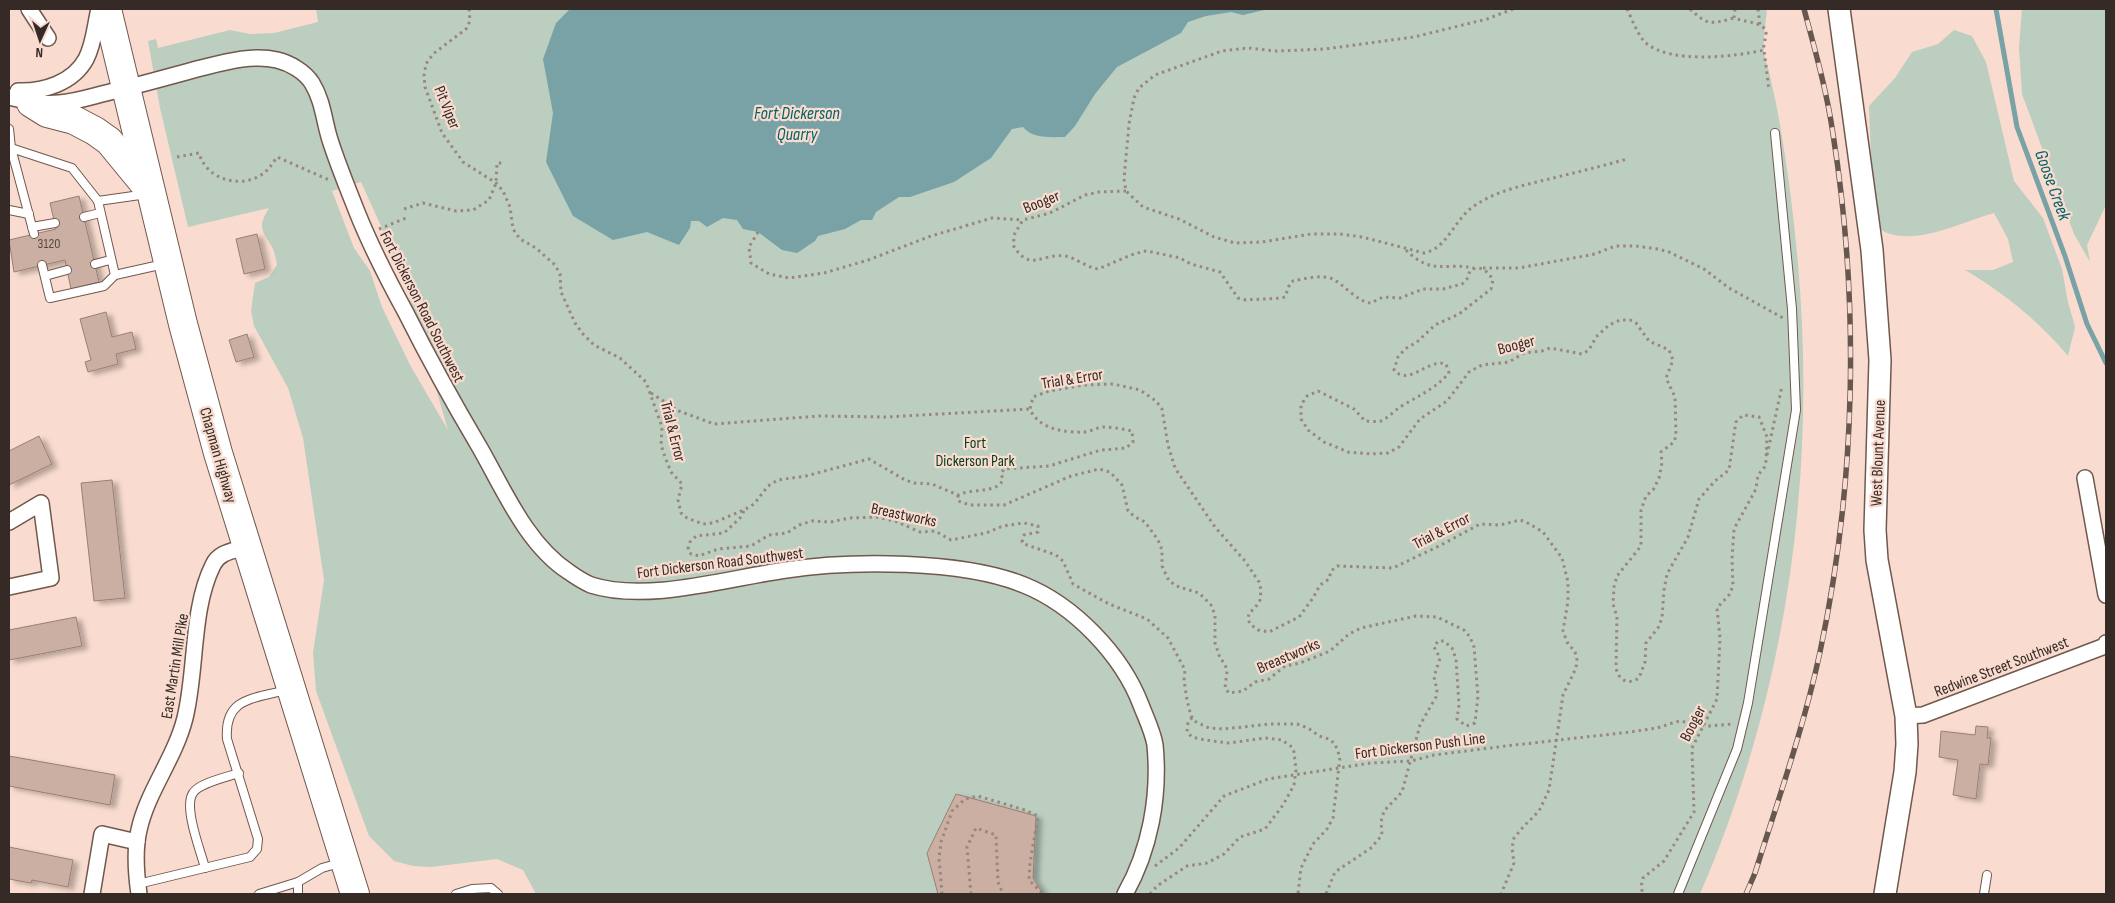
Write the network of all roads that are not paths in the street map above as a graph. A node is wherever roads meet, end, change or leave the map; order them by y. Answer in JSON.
{"nodes":[{"id":1,"x":29,"y":9,"type":"edge"},
{"id":2,"x":99,"y":9,"type":"edge"},
{"id":3,"x":107,"y":9,"type":"edge"},
{"id":4,"x":1839,"y":9,"type":"edge"},
{"id":5,"x":48,"y":38,"type":"dead end"},
{"id":6,"x":126,"y":88,"type":"junction"},
{"id":7,"x":16,"y":97,"type":"edge"},
{"id":8,"x":9,"y":129,"type":"edge"},
{"id":9,"x":1775,"y":133,"type":"dead end"},
{"id":10,"x":10,"y":148,"type":"junction"},
{"id":11,"x":152,"y":193,"type":"junction"},
{"id":12,"x":98,"y":201,"type":"junction"},
{"id":13,"x":9,"y":210,"type":"edge"},
{"id":14,"x":100,"y":213,"type":"junction"},
{"id":15,"x":28,"y":214,"type":"junction"},
{"id":16,"x":84,"y":217,"type":"dead end"},
{"id":17,"x":54,"y":223,"type":"dead end"},
{"id":18,"x":110,"y":260,"type":"junction"},
{"id":19,"x":168,"y":263,"type":"junction"},
{"id":20,"x":95,"y":264,"type":"dead end"},
{"id":21,"x":42,"y":265,"type":"dead end"},
{"id":22,"x":67,"y":270,"type":"dead end"},
{"id":23,"x":114,"y":275,"type":"junction"},
{"id":24,"x":45,"y":276,"type":"junction"},
{"id":25,"x":2085,"y":478,"type":"dead end"},
{"id":26,"x":9,"y":522,"type":"edge"},
{"id":27,"x":245,"y":547,"type":"junction"},
{"id":28,"x":9,"y":587,"type":"edge"},
{"id":29,"x":2106,"y":595,"type":"edge"},
{"id":30,"x":2106,"y":643,"type":"edge"},
{"id":31,"x":290,"y":689,"type":"junction"},
{"id":32,"x":1906,"y":716,"type":"junction"},
{"id":33,"x":239,"y":773,"type":"junction"},
{"id":34,"x":137,"y":842,"type":"junction"},
{"id":35,"x":345,"y":862,"type":"junction"},
{"id":36,"x":205,"y":868,"type":"junction"},
{"id":37,"x":1987,"y":875,"type":"dead end"},
{"id":38,"x":298,"y":882,"type":"junction"},
{"id":39,"x":139,"y":889,"type":"edge"},
{"id":40,"x":92,"y":894,"type":"edge"},
{"id":41,"x":258,"y":894,"type":"edge"},
{"id":42,"x":298,"y":894,"type":"edge"},
{"id":43,"x":355,"y":894,"type":"edge"},
{"id":44,"x":456,"y":894,"type":"edge"},
{"id":45,"x":498,"y":894,"type":"edge"},
{"id":46,"x":1125,"y":894,"type":"edge"},
{"id":47,"x":1678,"y":894,"type":"edge"},
{"id":48,"x":1885,"y":894,"type":"edge"},
{"id":49,"x":1984,"y":894,"type":"edge"}],
"edges":[{"from":1,"to":5,"type":"street"},
{"from":2,"to":7,"type":"street"},
{"from":3,"to":6,"type":"highway","name":"Chapman Highway"},
{"from":4,"to":32,"type":"street","name":"West Blount Avenue"},
{"from":6,"to":7,"type":"street","name":"Fort Dickerson Road Southwest"},
{"from":6,"to":11,"type":"highway","name":"Chapman Highway"},
{"from":6,"to":46,"type":"street","name":"Fort Dickerson Road Southwest"},
{"from":7,"to":11,"type":"highway"},
{"from":8,"to":10,"type":"lane"},
{"from":9,"to":47,"type":"lane"},
{"from":10,"to":12,"type":"lane"},
{"from":10,"to":15,"type":"lane"},
{"from":11,"to":12,"type":"lane"},
{"from":11,"to":19,"type":"highway","name":"Chapman Highway"},
{"from":12,"to":14,"type":"lane"},
{"from":13,"to":15,"type":"lane"},
{"from":14,"to":16,"type":"lane"},
{"from":14,"to":18,"type":"lane"},
{"from":15,"to":17,"type":"lane"},
{"from":18,"to":20,"type":"lane"},
{"from":18,"to":23,"type":"lane"},
{"from":19,"to":23,"type":"lane"},
{"from":19,"to":27,"type":"highway","name":"Chapman Highway"},
{"from":21,"to":24,"type":"lane"},
{"from":22,"to":24,"type":"lane"},
{"from":23,"to":24,"type":"lane"},
{"from":25,"to":29,"type":"street"},
{"from":26,"to":28,"type":"street"},
{"from":27,"to":31,"type":"highway","name":"Chapman Highway"},
{"from":27,"to":34,"type":"street","name":"East Martin Mill Pike"},
{"from":30,"to":32,"type":"street","name":"Redwine Street Southwest"},
{"from":31,"to":33,"type":"lane"},
{"from":31,"to":35,"type":"highway","name":"Chapman Highway"},
{"from":32,"to":48,"type":"street","name":"West Blount Avenue"},
{"from":33,"to":36,"type":"lane"},
{"from":33,"to":36,"type":"lane"},
{"from":34,"to":39,"type":"street","name":"East Martin Mill Pike"},
{"from":34,"to":40,"type":"street"},
{"from":35,"to":38,"type":"lane"},
{"from":35,"to":43,"type":"highway","name":"Chapman Highway"},
{"from":36,"to":39,"type":"lane"},
{"from":37,"to":49,"type":"lane"},
{"from":38,"to":41,"type":"lane"},
{"from":38,"to":42,"type":"lane"},
{"from":44,"to":45,"type":"lane"}]}
